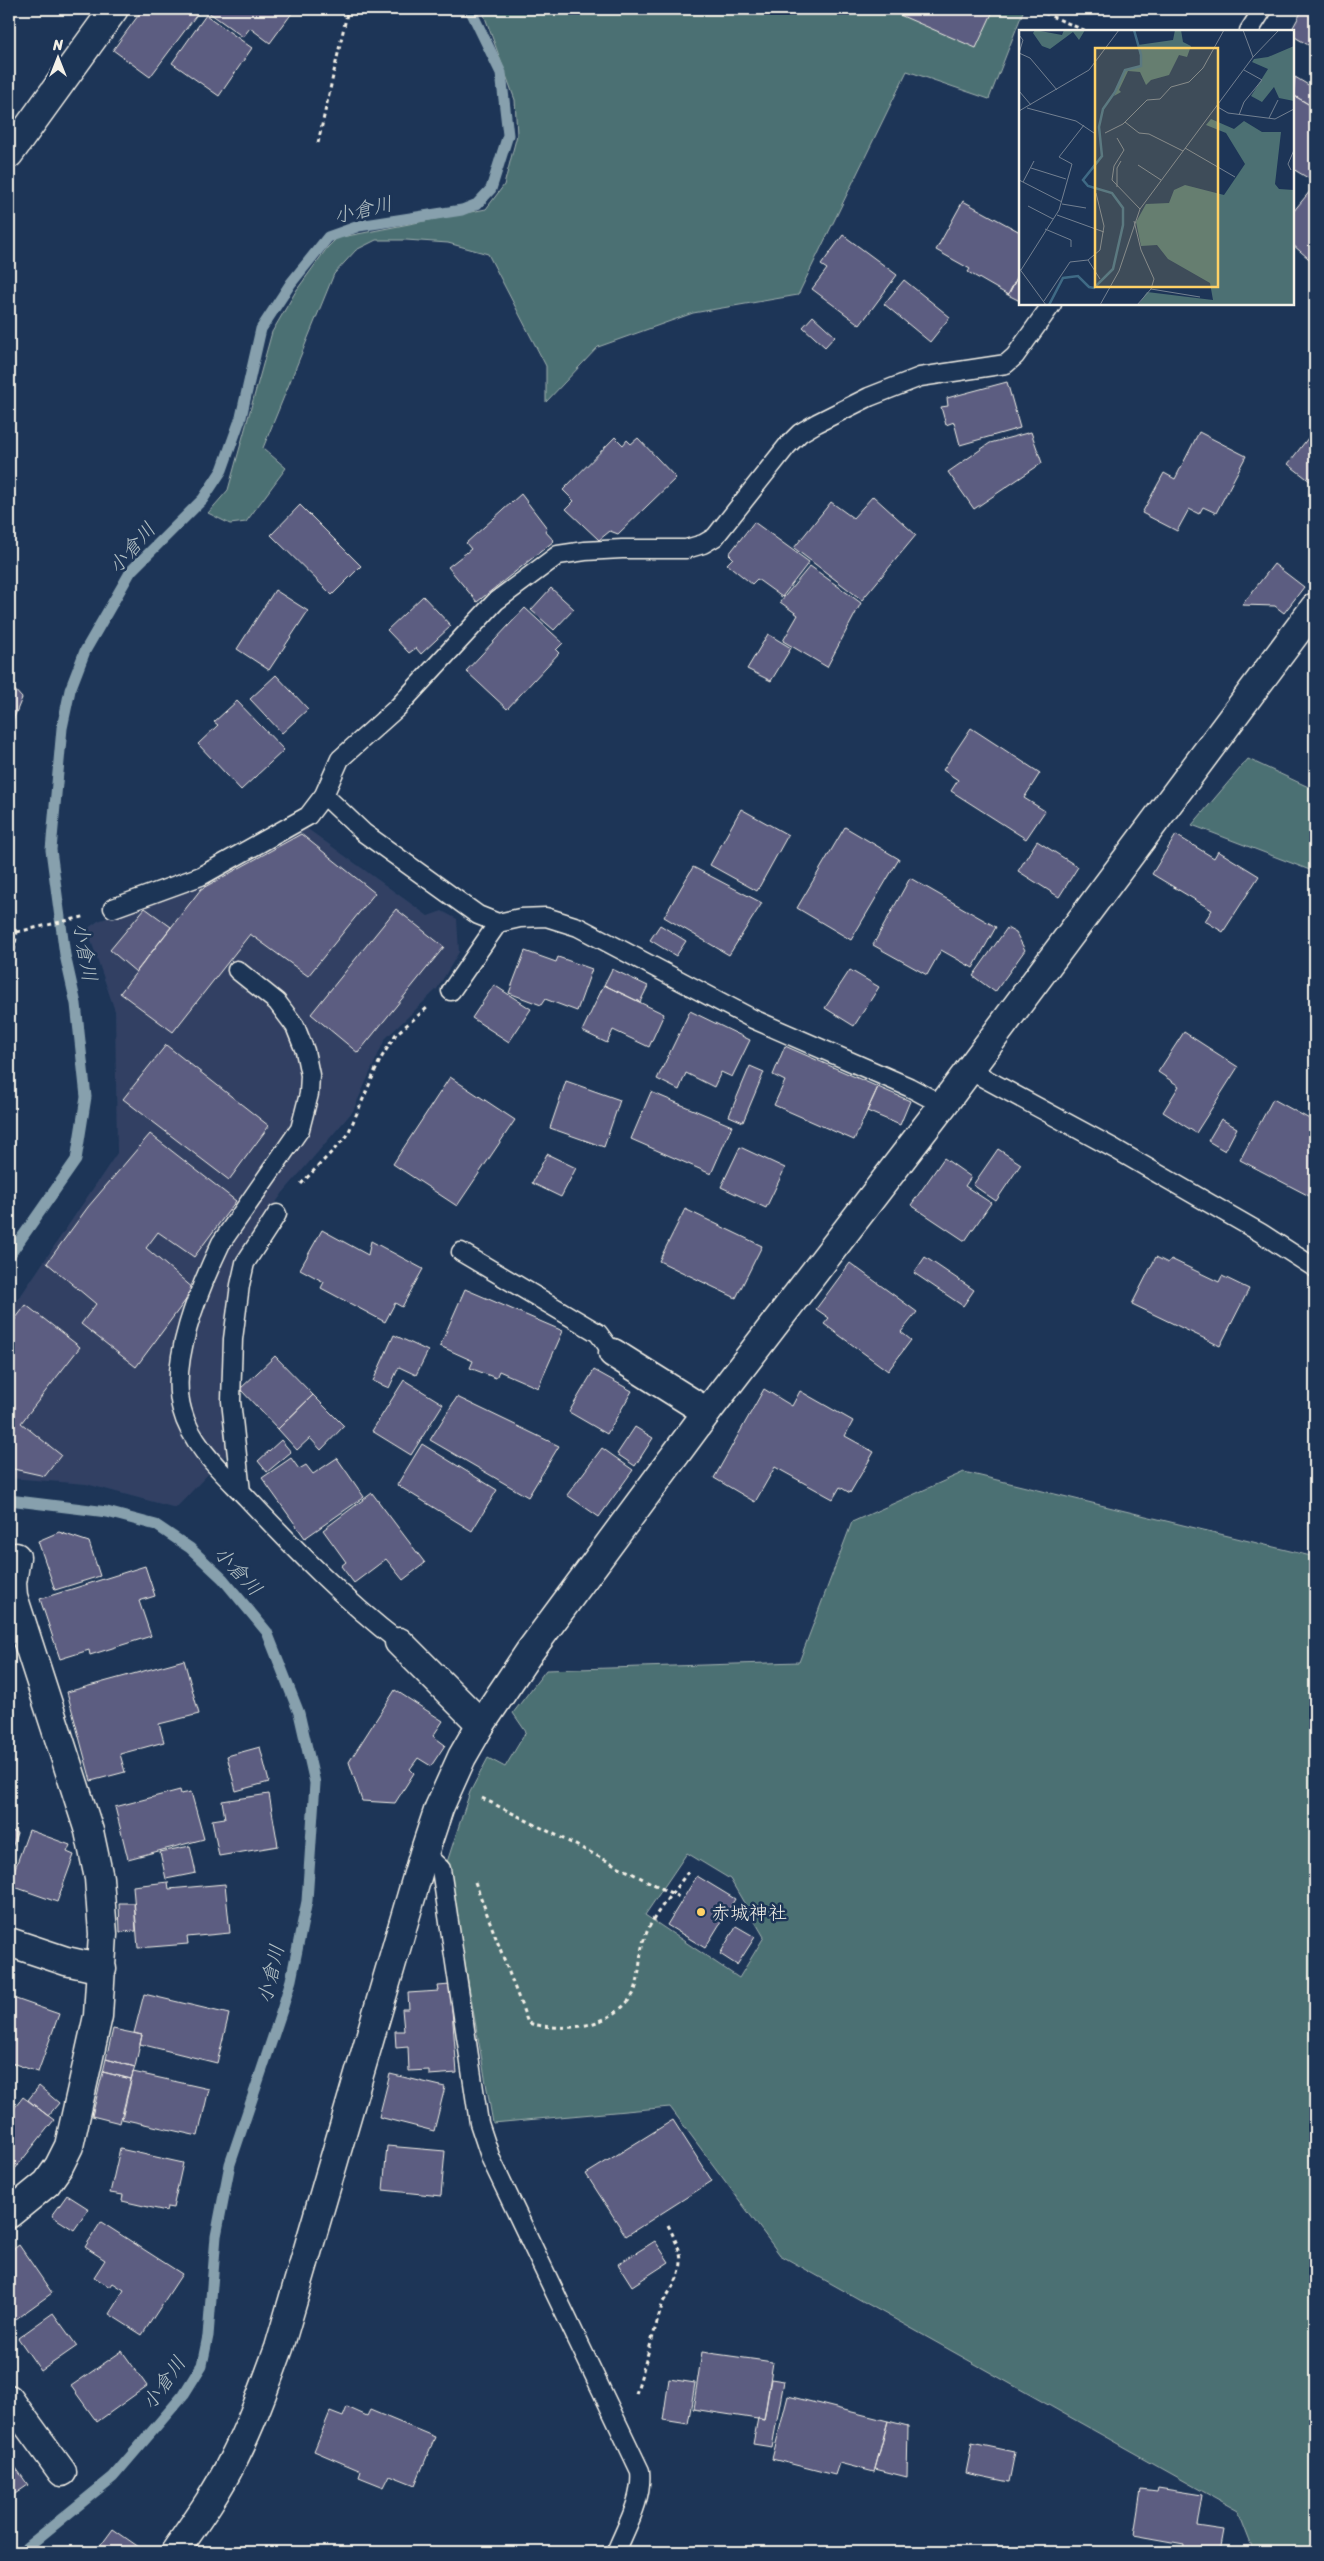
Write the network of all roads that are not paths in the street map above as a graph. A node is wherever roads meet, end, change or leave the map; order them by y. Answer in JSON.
{"nodes":[{"id":1,"x":114,"y":9,"type":"edge"},
{"id":2,"x":1263,"y":9,"type":"edge"},
{"id":3,"x":1251,"y":30,"type":"edge"},
{"id":4,"x":9,"y":154,"type":"edge"},
{"id":5,"x":1051,"y":305,"type":"edge"},
{"id":6,"x":1310,"y":623,"type":"edge"},
{"id":7,"x":324,"y":795,"type":"junction"},
{"id":8,"x":113,"y":908,"type":"dead end"},
{"id":9,"x":498,"y":923,"type":"junction"},
{"id":10,"x":237,"y":970,"type":"dead end"},
{"id":11,"x":451,"y":991,"type":"road end"},
{"id":12,"x":969,"y":1070,"type":"junction"},
{"id":13,"x":942,"y":1106,"type":"junction"},
{"id":14,"x":277,"y":1214,"type":"road end"},
{"id":15,"x":461,"y":1252,"type":"dead end"},
{"id":16,"x":1315,"y":1268,"type":"edge"},
{"id":17,"x":613,"y":1353,"type":"joint"},
{"id":18,"x":707,"y":1412,"type":"junction"},
{"id":19,"x":241,"y":1492,"type":"junction"},
{"id":20,"x":16,"y":1557,"type":"dead end"},
{"id":21,"x":399,"y":1642,"type":"joint"},
{"id":22,"x":481,"y":1724,"type":"junction"},
{"id":23,"x":424,"y":1853,"type":"junction"},
{"id":24,"x":9,"y":1942,"type":"edge"},
{"id":25,"x":102,"y":1969,"type":"junction"},
{"id":26,"x":9,"y":2214,"type":"edge"},
{"id":27,"x":9,"y":2399,"type":"edge"},
{"id":28,"x":62,"y":2472,"type":"dead end"},
{"id":29,"x":175,"y":2552,"type":"edge"},
{"id":30,"x":616,"y":2552,"type":"edge"}],
"edges":[{"from":1,"to":4,"type":"street"},
{"from":2,"to":3,"type":"lane"},
{"from":5,"to":7,"type":"lane"},
{"from":6,"to":12,"type":"street"},
{"from":7,"to":8,"type":"lane"},
{"from":7,"to":9,"type":"lane"},
{"from":9,"to":11,"type":"lane"},
{"from":9,"to":13,"type":"lane"},
{"from":10,"to":19,"type":"lane"},
{"from":12,"to":13,"type":"street"},
{"from":12,"to":16,"type":"lane"},
{"from":13,"to":18,"type":"street"},
{"from":14,"to":19,"type":"lane"},
{"from":15,"to":17,"type":"lane"},
{"from":17,"to":18,"type":"street"},
{"from":18,"to":22,"type":"street"},
{"from":19,"to":21,"type":"lane"},
{"from":20,"to":25,"type":"street"},
{"from":21,"to":22,"type":"street"},
{"from":22,"to":23,"type":"street"},
{"from":23,"to":29,"type":"street"},
{"from":23,"to":30,"type":"lane"},
{"from":24,"to":25,"type":"street"},
{"from":25,"to":26,"type":"street"},
{"from":27,"to":28,"type":"street"}]}
